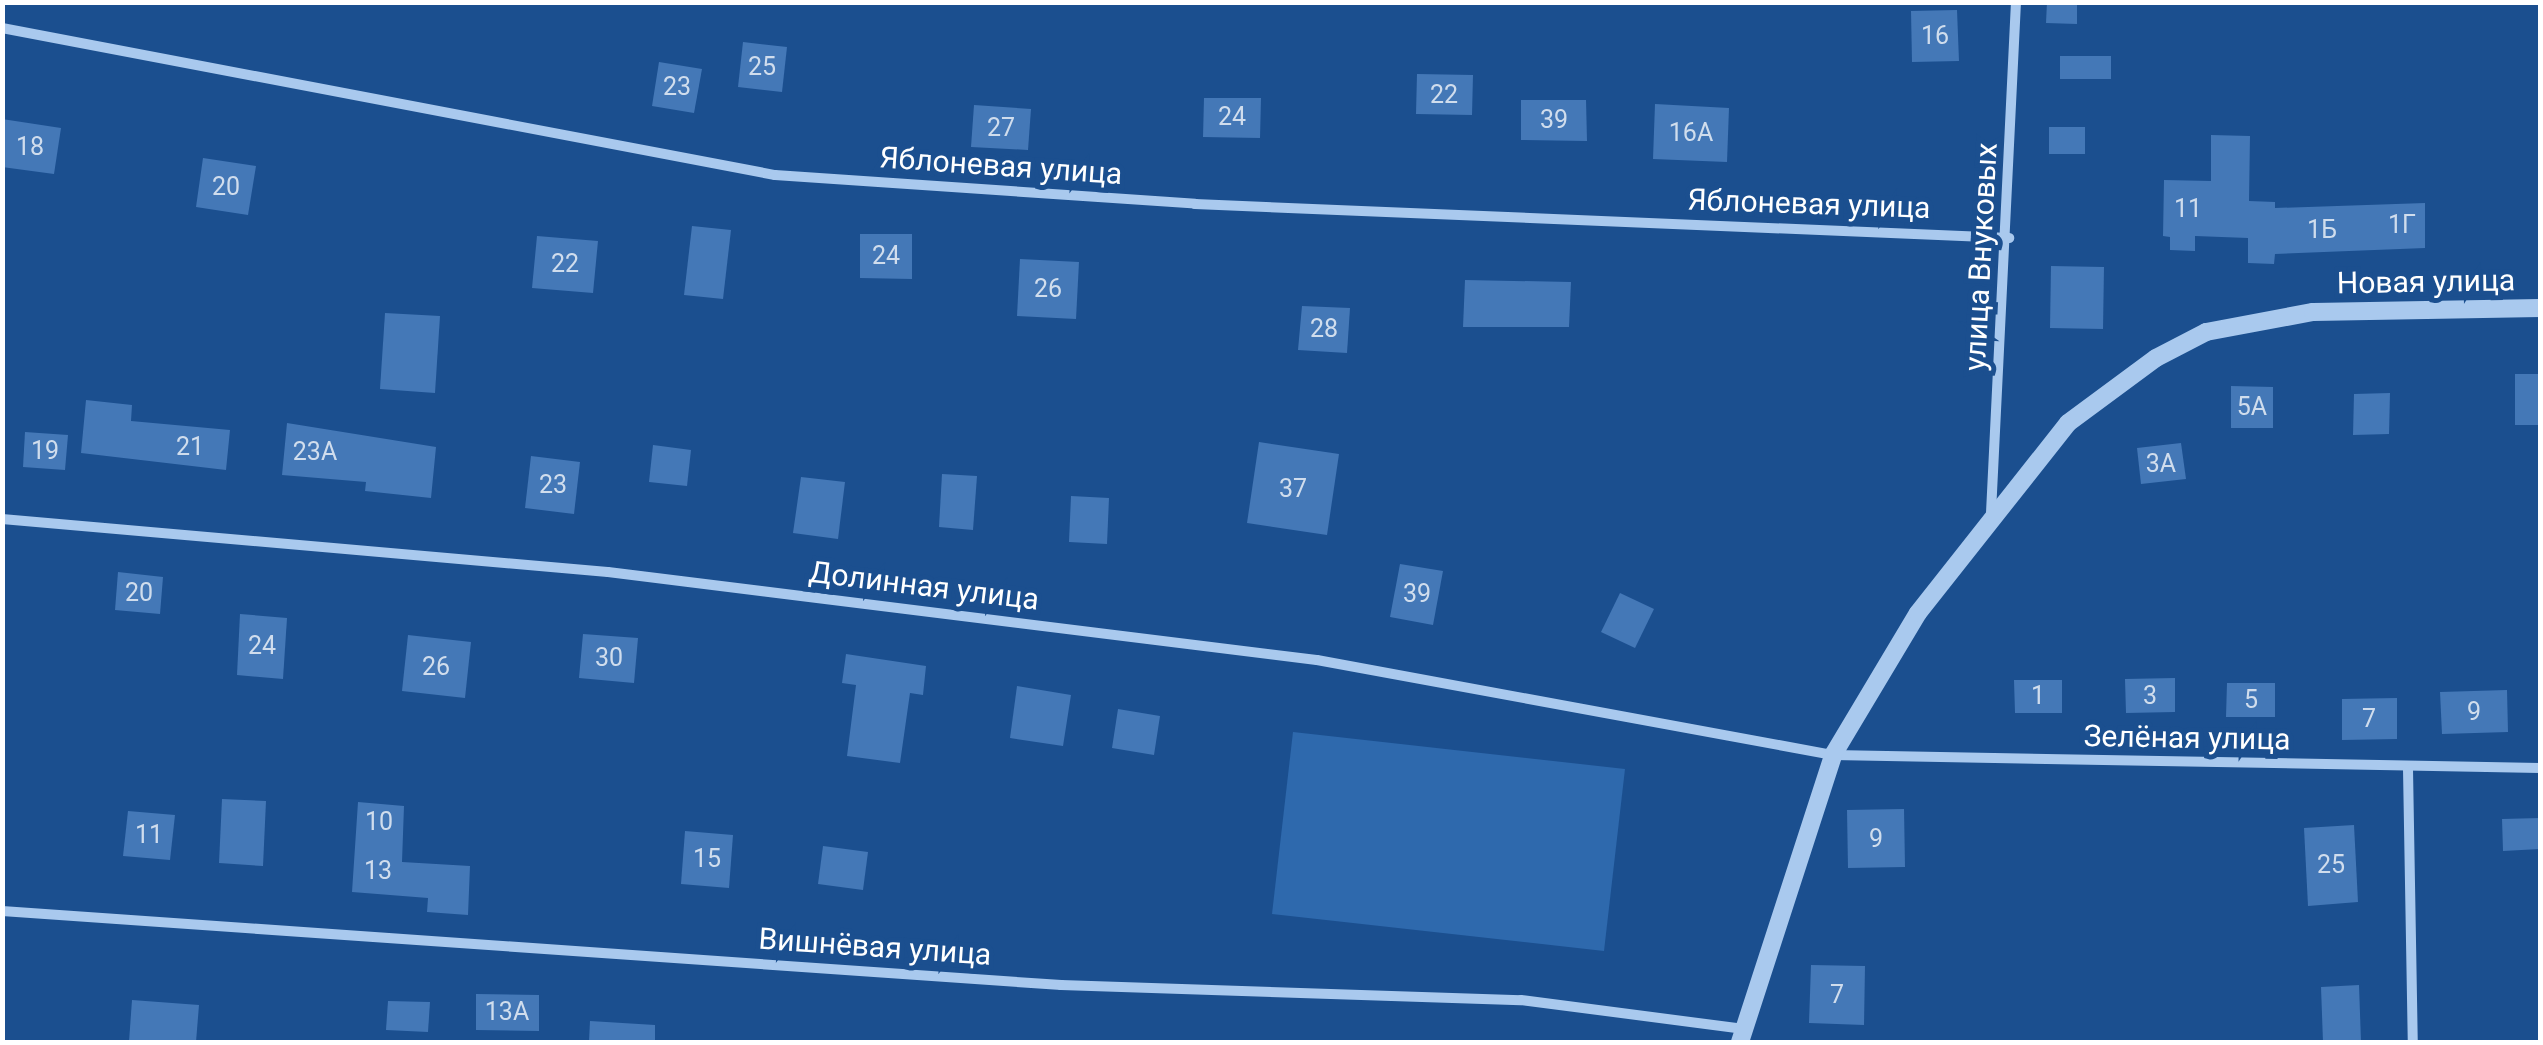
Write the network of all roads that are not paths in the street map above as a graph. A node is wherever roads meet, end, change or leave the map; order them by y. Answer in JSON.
{"nodes":[{"id":1,"x":2016,"y":2,"type":"edge"},
{"id":2,"x":2,"y":28,"type":"edge"},
{"id":3,"x":2009,"y":238,"type":"junction"},
{"id":4,"x":2540,"y":308,"type":"edge"},
{"id":5,"x":1992,"y":513,"type":"junction"},
{"id":6,"x":2,"y":519,"type":"edge"},
{"id":7,"x":1833,"y":755,"type":"junction"},
{"id":8,"x":2540,"y":768,"type":"edge"},
{"id":9,"x":2408,"y":769,"type":"junction"},
{"id":10,"x":2,"y":911,"type":"edge"},
{"id":11,"x":1742,"y":1036,"type":"edge"},
{"id":12,"x":2413,"y":1042,"type":"edge"}],
"edges":[{"from":1,"to":3,"type":"street","name":"улица Внуковых"},
{"from":2,"to":3,"type":"street","name":"Яблоневая улица"},
{"from":3,"to":5,"type":"street","name":"улица Внуковых"},
{"from":4,"to":5,"type":"street","name":"Новая улица"},
{"from":5,"to":7,"type":"street","name":"Новая улица"},
{"from":6,"to":7,"type":"street","name":"Долинная улица"},
{"from":7,"to":9,"type":"street","name":"Зелёная улица"},
{"from":7,"to":11,"type":"street","name":"Новая улица"},
{"from":8,"to":9,"type":"street","name":"Зелёная улица"},
{"from":9,"to":12,"type":"street"},
{"from":10,"to":11,"type":"street","name":"Вишнёвая улица"}]}
